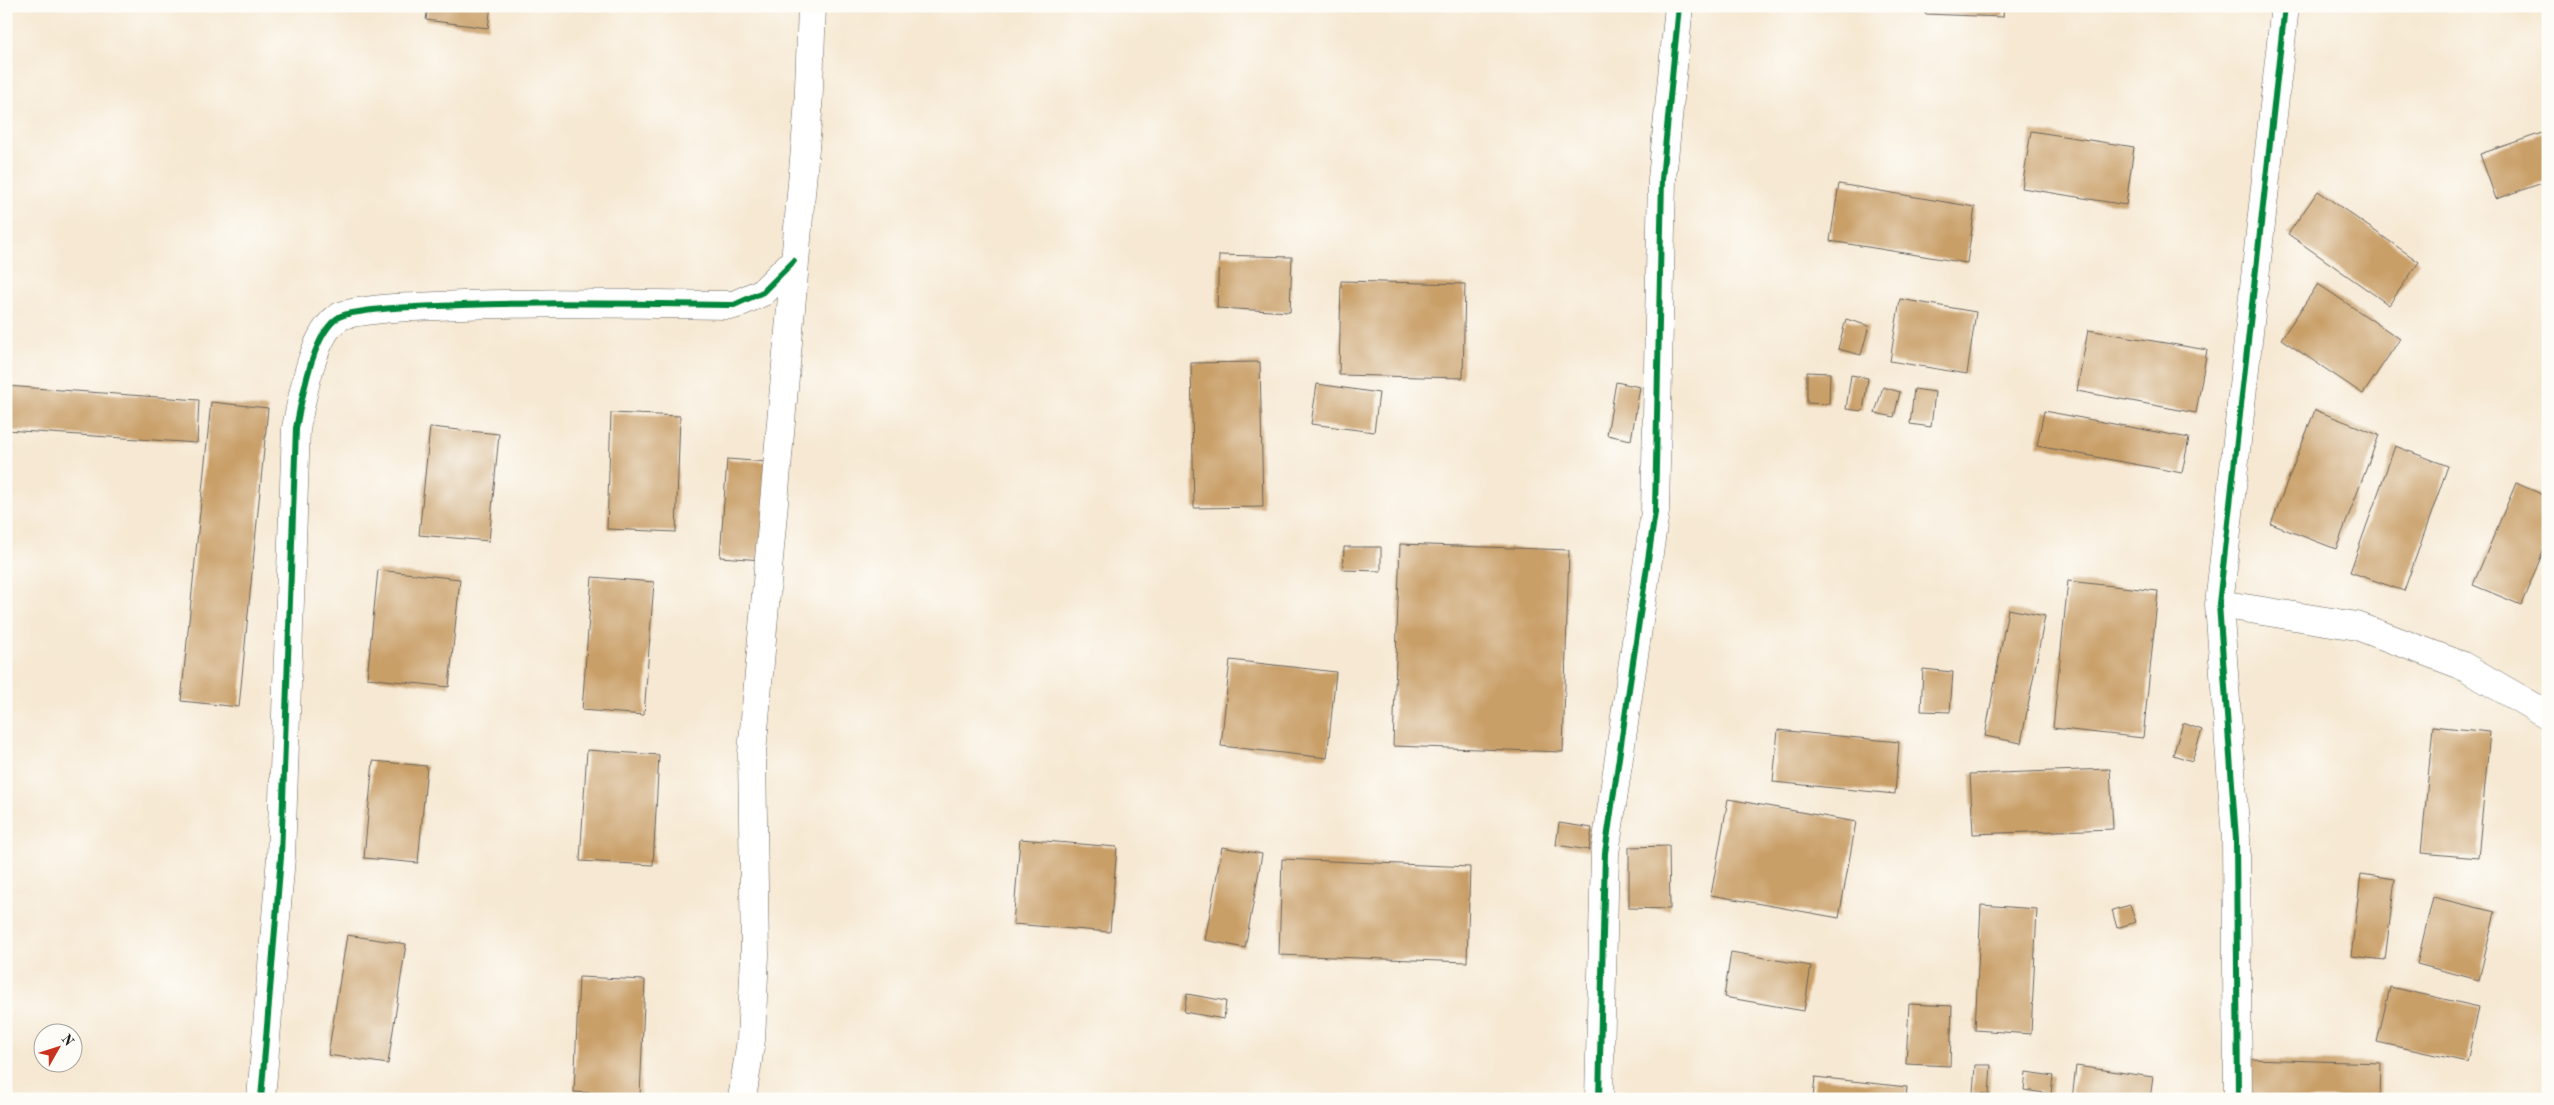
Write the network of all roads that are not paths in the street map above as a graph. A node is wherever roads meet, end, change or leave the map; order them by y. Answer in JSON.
{"nodes":[{"id":1,"x":812,"y":6,"type":"edge"},
{"id":2,"x":1678,"y":6,"type":"edge"},
{"id":3,"x":2285,"y":6,"type":"edge"},
{"id":4,"x":794,"y":261,"type":"junction"},
{"id":5,"x":2219,"y":604,"type":"junction"},
{"id":6,"x":2548,"y":715,"type":"edge"},
{"id":7,"x":261,"y":1099,"type":"edge"},
{"id":8,"x":742,"y":1099,"type":"edge"},
{"id":9,"x":1599,"y":1099,"type":"edge"},
{"id":10,"x":2238,"y":1099,"type":"edge"}],
"edges":[{"from":1,"to":4,"type":"street"},
{"from":2,"to":9,"type":"street"},
{"from":3,"to":5,"type":"street"},
{"from":4,"to":7,"type":"street"},
{"from":4,"to":8,"type":"street"},
{"from":5,"to":6,"type":"street"},
{"from":5,"to":10,"type":"street"}]}
